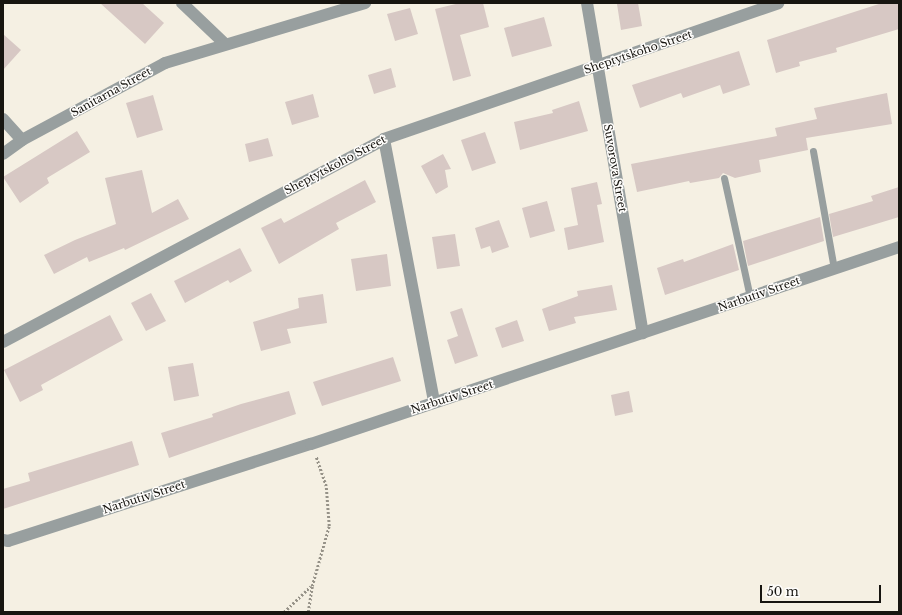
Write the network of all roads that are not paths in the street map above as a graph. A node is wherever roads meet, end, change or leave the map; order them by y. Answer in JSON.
{"nodes":[{"id":1,"x":182,"y":3,"type":"edge"},
{"id":2,"x":365,"y":3,"type":"edge"},
{"id":3,"x":587,"y":3,"type":"edge"},
{"id":4,"x":778,"y":3,"type":"edge"},
{"id":5,"x":224,"y":43,"type":"junction"},
{"id":6,"x":597,"y":66,"type":"junction"},
{"id":7,"x":3,"y":119,"type":"edge"},
{"id":8,"x":384,"y":139,"type":"junction"},
{"id":9,"x":22,"y":140,"type":"junction"},
{"id":10,"x":813,"y":151,"type":"dead end"},
{"id":11,"x":3,"y":154,"type":"edge"},
{"id":12,"x":724,"y":178,"type":"dead end"},
{"id":13,"x":899,"y":247,"type":"edge"},
{"id":14,"x":834,"y":269,"type":"junction"},
{"id":15,"x":750,"y":297,"type":"junction"},
{"id":16,"x":643,"y":333,"type":"junction"},
{"id":17,"x":3,"y":342,"type":"edge"},
{"id":18,"x":434,"y":402,"type":"junction"},
{"id":19,"x":3,"y":540,"type":"edge"}],
"edges":[{"from":1,"to":5,"type":"street"},
{"from":2,"to":5,"type":"street","name":"Sanitarna Street"},
{"from":3,"to":6,"type":"street","name":"Suvorova Street"},
{"from":4,"to":6,"type":"street","name":"Sheptytskoho Street"},
{"from":5,"to":9,"type":"street","name":"Sanitarna Street"},
{"from":6,"to":8,"type":"street","name":"Sheptytskoho Street"},
{"from":6,"to":16,"type":"street","name":"Suvorova Street"},
{"from":7,"to":9,"type":"street"},
{"from":8,"to":17,"type":"street","name":"Sheptytskoho Street"},
{"from":8,"to":18,"type":"street"},
{"from":9,"to":11,"type":"street","name":"Sanitarna Street"},
{"from":10,"to":14,"type":"lane"},
{"from":12,"to":15,"type":"lane"},
{"from":13,"to":14,"type":"street","name":"Narbutiv Street"},
{"from":14,"to":15,"type":"street","name":"Narbutiv Street"},
{"from":15,"to":16,"type":"street","name":"Narbutiv Street"},
{"from":16,"to":18,"type":"street","name":"Narbutiv Street"},
{"from":18,"to":19,"type":"street","name":"Narbutiv Street"}]}
